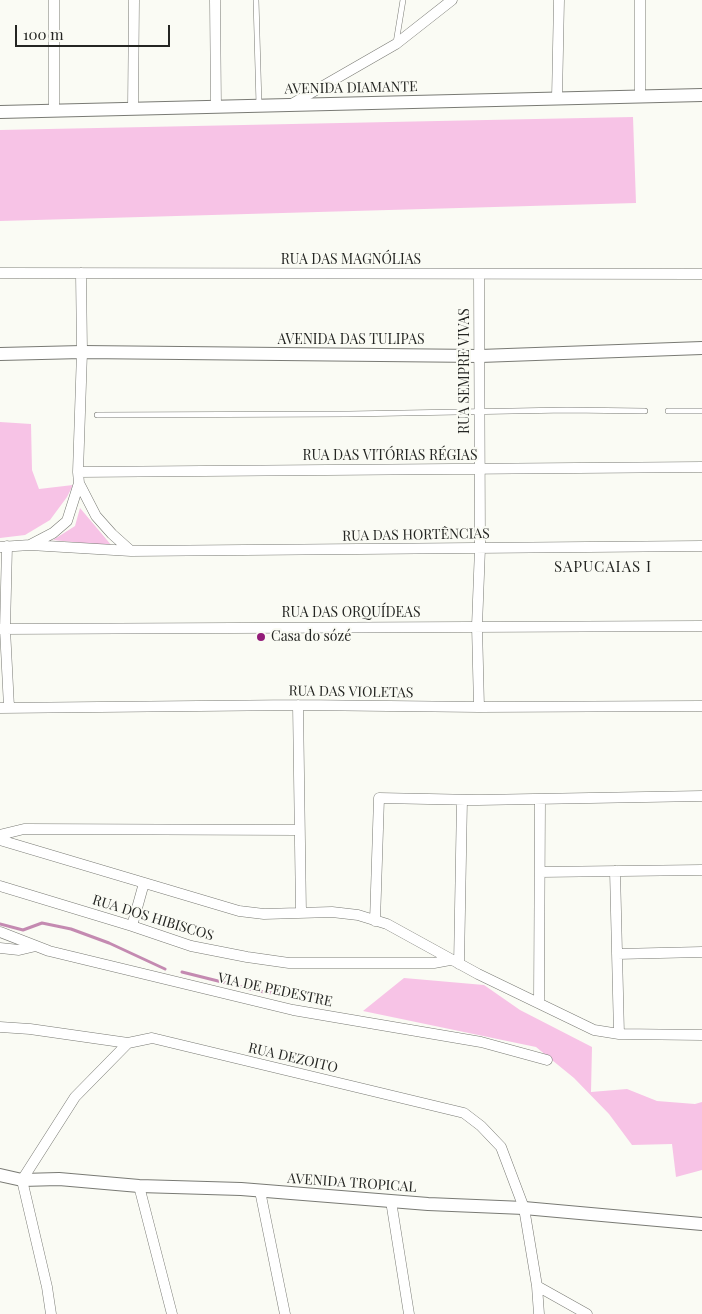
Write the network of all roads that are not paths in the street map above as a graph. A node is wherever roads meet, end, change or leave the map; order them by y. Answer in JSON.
{"nodes":[{"id":1,"x":54,"y":0,"type":"edge"},
{"id":2,"x":134,"y":0,"type":"edge"},
{"id":3,"x":215,"y":0,"type":"edge"},
{"id":4,"x":256,"y":0,"type":"edge"},
{"id":5,"x":403,"y":0,"type":"edge"},
{"id":6,"x":451,"y":0,"type":"edge"},
{"id":7,"x":559,"y":0,"type":"edge"},
{"id":8,"x":640,"y":0,"type":"edge"},
{"id":9,"x":396,"y":44,"type":"junction"},
{"id":10,"x":702,"y":95,"type":"edge"},
{"id":11,"x":640,"y":96,"type":"junction"},
{"id":12,"x":557,"y":98,"type":"junction"},
{"id":13,"x":290,"y":105,"type":"junction"},
{"id":14,"x":259,"y":106,"type":"junction"},
{"id":15,"x":216,"y":107,"type":"junction"},
{"id":16,"x":134,"y":109,"type":"junction"},
{"id":17,"x":54,"y":111,"type":"junction"},
{"id":18,"x":0,"y":112,"type":"edge"},
{"id":19,"x":701,"y":271,"type":"edge"},
{"id":20,"x":0,"y":273,"type":"edge"},
{"id":21,"x":81,"y":273,"type":"junction"},
{"id":22,"x":479,"y":274,"type":"junction"},
{"id":23,"x":700,"y":346,"type":"edge"},
{"id":24,"x":82,"y":352,"type":"junction"},
{"id":25,"x":0,"y":354,"type":"edge"},
{"id":26,"x":480,"y":356,"type":"junction"},
{"id":27,"x":645,"y":411,"type":"dead end"},
{"id":28,"x":668,"y":411,"type":"dead end"},
{"id":29,"x":702,"y":411,"type":"edge"},
{"id":30,"x":479,"y":412,"type":"junction"},
{"id":31,"x":97,"y":415,"type":"dead end"},
{"id":32,"x":702,"y":467,"type":"edge"},
{"id":33,"x":479,"y":470,"type":"junction"},
{"id":34,"x":78,"y":472,"type":"junction"},
{"id":35,"x":79,"y":482,"type":"junction"},
{"id":36,"x":30,"y":545,"type":"junction"},
{"id":37,"x":4,"y":546,"type":"edge"},
{"id":38,"x":702,"y":546,"type":"edge"},
{"id":39,"x":480,"y":548,"type":"junction"},
{"id":40,"x":131,"y":551,"type":"junction"},
{"id":41,"x":477,"y":626,"type":"junction"},
{"id":42,"x":702,"y":626,"type":"edge"},
{"id":43,"x":2,"y":629,"type":"edge"},
{"id":44,"x":298,"y":705,"type":"junction"},
{"id":45,"x":702,"y":706,"type":"edge"},
{"id":46,"x":5,"y":707,"type":"edge"},
{"id":47,"x":479,"y":707,"type":"junction"},
{"id":48,"x":702,"y":796,"type":"edge"},
{"id":49,"x":540,"y":799,"type":"junction"},
{"id":50,"x":462,"y":800,"type":"junction"},
{"id":51,"x":300,"y":830,"type":"junction"},
{"id":52,"x":0,"y":835,"type":"edge"},
{"id":53,"x":0,"y":840,"type":"edge"},
{"id":54,"x":702,"y":870,"type":"edge"},
{"id":55,"x":615,"y":871,"type":"junction"},
{"id":56,"x":540,"y":872,"type":"junction"},
{"id":57,"x":144,"y":883,"type":"junction"},
{"id":58,"x":0,"y":886,"type":"edge"},
{"id":59,"x":301,"y":913,"type":"junction"},
{"id":60,"x":375,"y":921,"type":"junction"},
{"id":61,"x":132,"y":926,"type":"junction"},
{"id":62,"x":0,"y":932,"type":"edge"},
{"id":63,"x":36,"y":946,"type":"junction"},
{"id":64,"x":0,"y":948,"type":"edge"},
{"id":65,"x":702,"y":952,"type":"edge"},
{"id":66,"x":617,"y":954,"type":"junction"},
{"id":67,"x":454,"y":962,"type":"junction"},
{"id":68,"x":539,"y":1004,"type":"junction"},
{"id":69,"x":0,"y":1027,"type":"edge"},
{"id":70,"x":619,"y":1034,"type":"junction"},
{"id":71,"x":702,"y":1035,"type":"edge"},
{"id":72,"x":128,"y":1043,"type":"junction"},
{"id":73,"x":547,"y":1060,"type":"dead end"},
{"id":74,"x":0,"y":1175,"type":"edge"},
{"id":75,"x":22,"y":1180,"type":"junction"},
{"id":76,"x":139,"y":1186,"type":"junction"},
{"id":77,"x":260,"y":1191,"type":"junction"},
{"id":78,"x":391,"y":1201,"type":"junction"},
{"id":79,"x":524,"y":1208,"type":"junction"},
{"id":80,"x":702,"y":1224,"type":"edge"},
{"id":81,"x":537,"y":1286,"type":"junction"},
{"id":82,"x":51,"y":1314,"type":"edge"},
{"id":83,"x":172,"y":1314,"type":"edge"},
{"id":84,"x":285,"y":1314,"type":"edge"},
{"id":85,"x":409,"y":1314,"type":"edge"},
{"id":86,"x":539,"y":1314,"type":"edge"},
{"id":87,"x":587,"y":1314,"type":"edge"}],
"edges":[{"from":1,"to":17,"type":"street"},
{"from":2,"to":16,"type":"street"},
{"from":3,"to":15,"type":"street"},
{"from":4,"to":14,"type":"lane"},
{"from":5,"to":9,"type":"lane"},
{"from":6,"to":9,"type":"street"},
{"from":7,"to":12,"type":"street"},
{"from":8,"to":11,"type":"street"},
{"from":9,"to":13,"type":"street"},
{"from":10,"to":11,"type":"street","name":"AVENIDA DIAMANTE"},
{"from":11,"to":12,"type":"street","name":"AVENIDA DIAMANTE"},
{"from":12,"to":13,"type":"street","name":"AVENIDA DIAMANTE"},
{"from":13,"to":14,"type":"street","name":"AVENIDA DIAMANTE"},
{"from":14,"to":15,"type":"street","name":"AVENIDA DIAMANTE"},
{"from":15,"to":16,"type":"street","name":"AVENIDA DIAMANTE"},
{"from":16,"to":17,"type":"street","name":"AVENIDA DIAMANTE"},
{"from":17,"to":18,"type":"street","name":"AVENIDA DIAMANTE"},
{"from":19,"to":22,"type":"street","name":"RUA DAS MAGNÓLIAS"},
{"from":20,"to":21,"type":"street","name":"RUA DAS MAGNÓLIAS"},
{"from":21,"to":22,"type":"street","name":"RUA DAS MAGNÓLIAS"},
{"from":21,"to":24,"type":"street"},
{"from":22,"to":26,"type":"street","name":"RUA SEMPRE VIVAS"},
{"from":23,"to":26,"type":"street","name":"AVENIDA DAS TULIPAS"},
{"from":24,"to":25,"type":"street","name":"AVENIDA DAS TULIPAS"},
{"from":24,"to":26,"type":"street","name":"AVENIDA DAS TULIPAS"},
{"from":24,"to":34,"type":"street"},
{"from":26,"to":30,"type":"street","name":"RUA SEMPRE VIVAS"},
{"from":27,"to":30,"type":"lane"},
{"from":28,"to":29,"type":"lane"},
{"from":30,"to":31,"type":"lane"},
{"from":30,"to":33,"type":"street","name":"RUA SEMPRE VIVAS"},
{"from":32,"to":33,"type":"street","name":"RUA DAS VITÓRIAS RÉGIAS"},
{"from":33,"to":34,"type":"street","name":"RUA DAS VITÓRIAS RÉGIAS"},
{"from":33,"to":39,"type":"street","name":"RUA SEMPRE VIVAS"},
{"from":34,"to":35,"type":"street"},
{"from":35,"to":36,"type":"street"},
{"from":35,"to":40,"type":"street"},
{"from":36,"to":37,"type":"street","name":"RUA DAS HORTÊNCIAS"},
{"from":36,"to":40,"type":"street","name":"RUA DAS HORTÊNCIAS"},
{"from":37,"to":43,"type":"street"},
{"from":38,"to":39,"type":"street","name":"RUA DAS HORTÊNCIAS"},
{"from":39,"to":40,"type":"street","name":"RUA DAS HORTÊNCIAS"},
{"from":39,"to":41,"type":"street","name":"RUA SEMPRE VIVAS"},
{"from":41,"to":42,"type":"street","name":"RUA DAS ORQUÍDEAS"},
{"from":41,"to":43,"type":"street","name":"RUA DAS ORQUÍDEAS"},
{"from":41,"to":47,"type":"street","name":"RUA SEMPRE VIVAS"},
{"from":43,"to":46,"type":"street"},
{"from":44,"to":46,"type":"street","name":"RUA DAS VIOLETAS"},
{"from":44,"to":47,"type":"street","name":"RUA DAS VIOLETAS"},
{"from":44,"to":51,"type":"street"},
{"from":45,"to":47,"type":"street","name":"RUA DAS VIOLETAS"},
{"from":48,"to":49,"type":"street"},
{"from":49,"to":50,"type":"street"},
{"from":49,"to":56,"type":"street"},
{"from":50,"to":60,"type":"street"},
{"from":50,"to":67,"type":"street"},
{"from":51,"to":52,"type":"street"},
{"from":51,"to":59,"type":"street"},
{"from":53,"to":57,"type":"street"},
{"from":54,"to":55,"type":"street"},
{"from":55,"to":56,"type":"street"},
{"from":55,"to":66,"type":"street"},
{"from":56,"to":68,"type":"street"},
{"from":57,"to":59,"type":"street"},
{"from":57,"to":61,"type":"street"},
{"from":58,"to":61,"type":"street","name":"RUA DOS HIBISCOS"},
{"from":59,"to":60,"type":"street"},
{"from":60,"to":67,"type":"street"},
{"from":61,"to":67,"type":"street","name":"RUA DOS HIBISCOS"},
{"from":62,"to":63,"type":"street","name":"VIA DE PEDESTRE"},
{"from":63,"to":64,"type":"street"},
{"from":63,"to":73,"type":"street","name":"VIA DE PEDESTRE"},
{"from":65,"to":66,"type":"street"},
{"from":66,"to":70,"type":"street"},
{"from":67,"to":68,"type":"street"},
{"from":68,"to":70,"type":"street"},
{"from":69,"to":72,"type":"street","name":"RUA DEZOITO"},
{"from":70,"to":71,"type":"street"},
{"from":72,"to":75,"type":"street"},
{"from":72,"to":79,"type":"street","name":"RUA DEZOITO"},
{"from":74,"to":75,"type":"street","name":"AVENIDA TROPICAL"},
{"from":75,"to":76,"type":"street","name":"AVENIDA TROPICAL"},
{"from":75,"to":82,"type":"street"},
{"from":76,"to":77,"type":"street","name":"AVENIDA TROPICAL"},
{"from":76,"to":83,"type":"street"},
{"from":77,"to":78,"type":"street","name":"AVENIDA TROPICAL"},
{"from":77,"to":84,"type":"street"},
{"from":78,"to":79,"type":"street","name":"AVENIDA TROPICAL"},
{"from":78,"to":85,"type":"street"},
{"from":79,"to":80,"type":"street","name":"AVENIDA TROPICAL"},
{"from":79,"to":81,"type":"street","name":"RUA DEZOITO"},
{"from":81,"to":86,"type":"street","name":"RUA DEZOITO"},
{"from":81,"to":87,"type":"street"}]}
